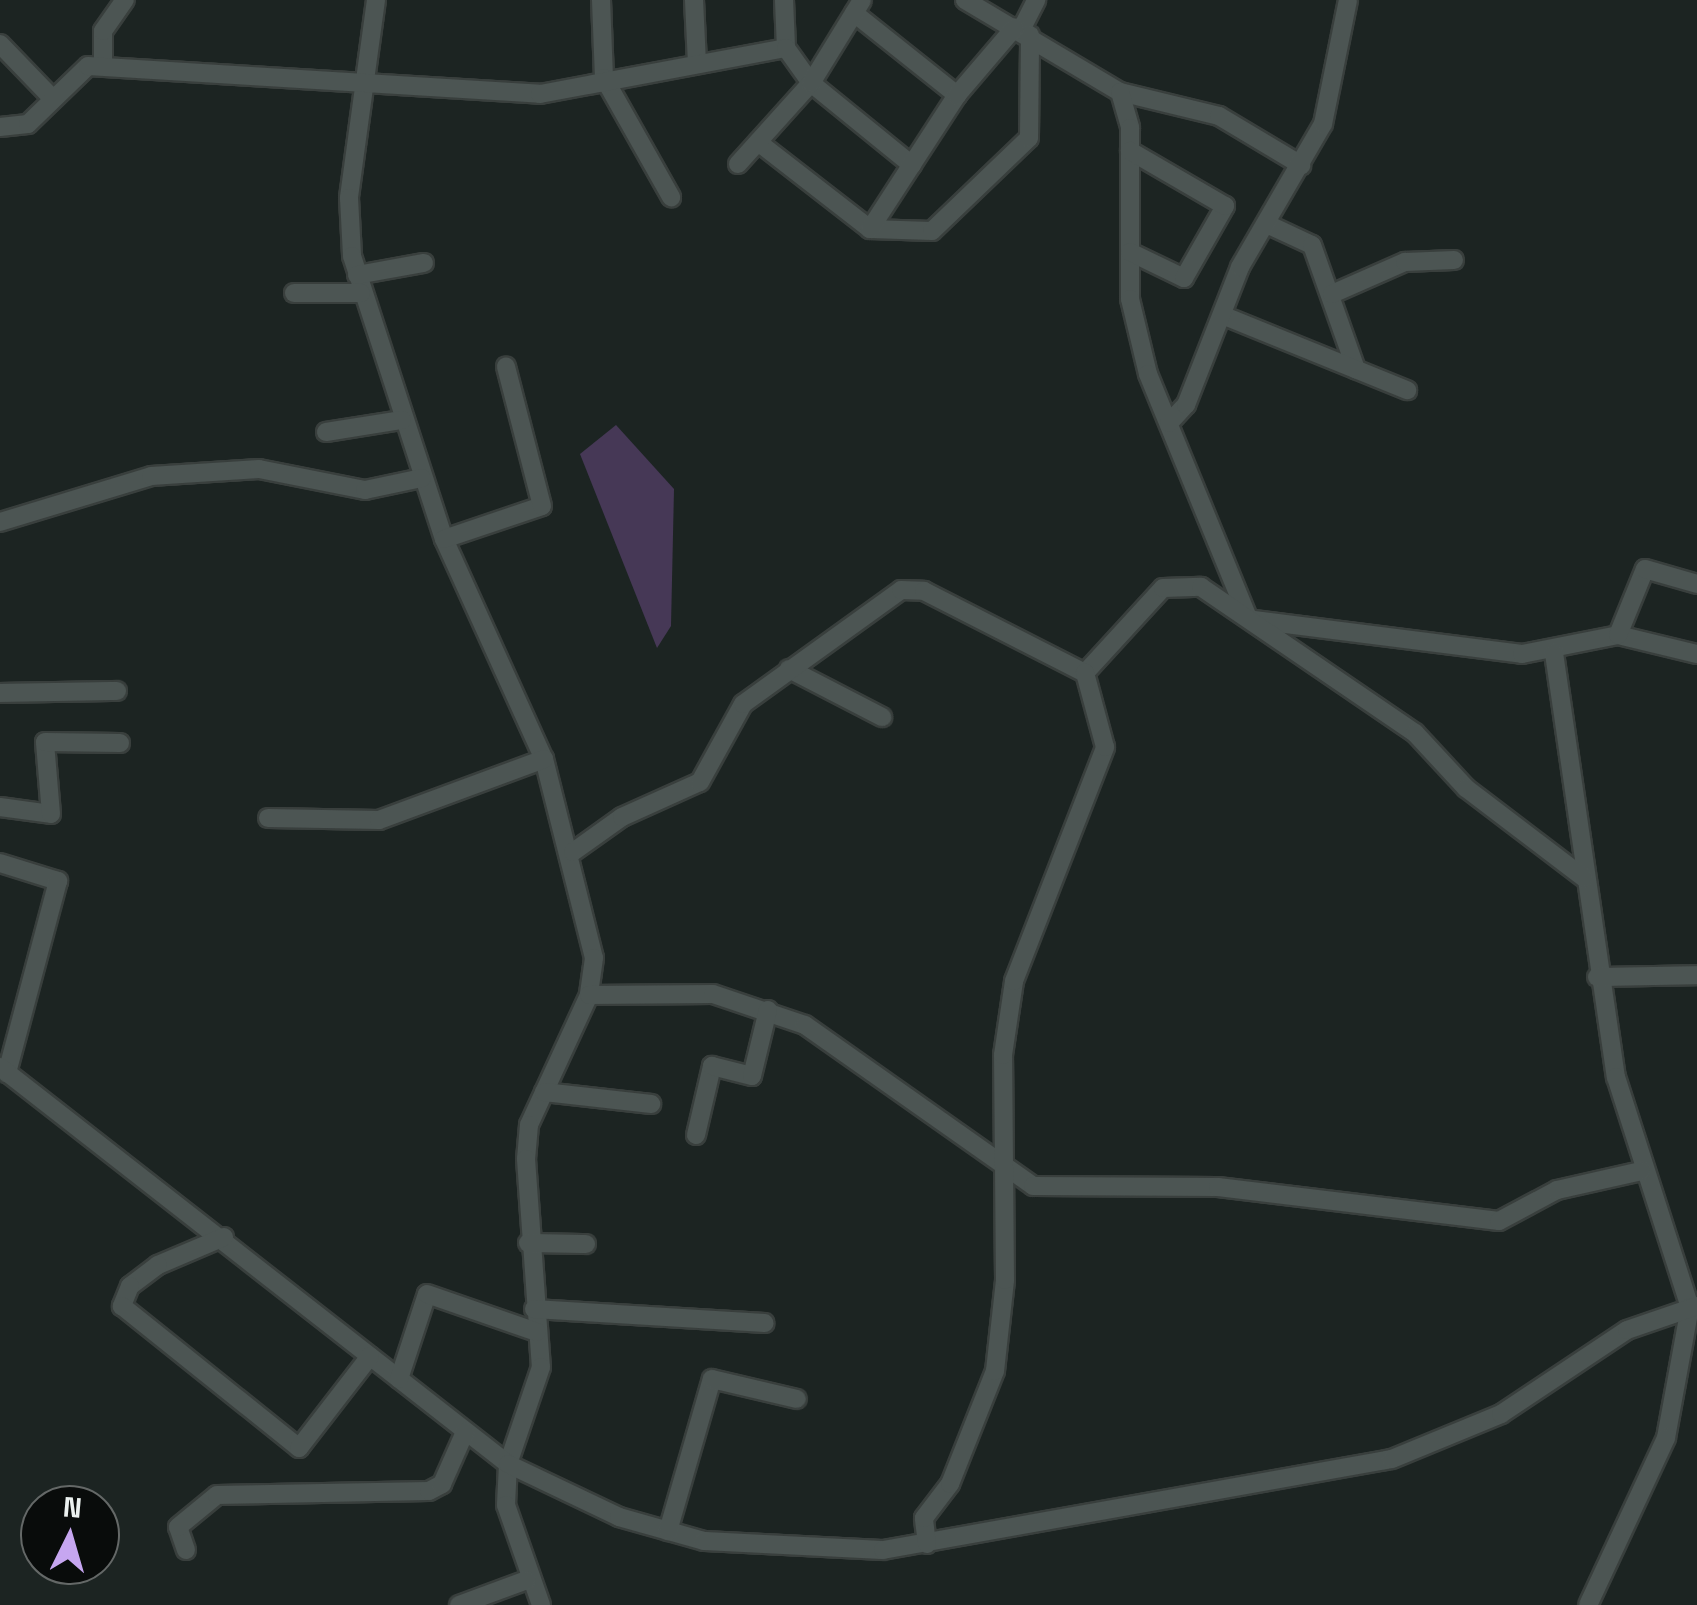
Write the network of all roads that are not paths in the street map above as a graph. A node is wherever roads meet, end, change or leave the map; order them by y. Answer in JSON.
{"nodes":[{"id":1,"x":125,"y":0,"type":"edge"},
{"id":2,"x":376,"y":0,"type":"edge"},
{"id":3,"x":602,"y":0,"type":"edge"},
{"id":4,"x":694,"y":0,"type":"edge"},
{"id":5,"x":784,"y":0,"type":"edge"},
{"id":6,"x":964,"y":0,"type":"edge"},
{"id":7,"x":1036,"y":0,"type":"edge"},
{"id":8,"x":1348,"y":0,"type":"edge"},
{"id":9,"x":858,"y":6,"type":"edge"},
{"id":10,"x":1022,"y":31,"type":"junction"},
{"id":11,"x":0,"y":44,"type":"edge"},
{"id":12,"x":786,"y":48,"type":"junction"},
{"id":13,"x":697,"y":63,"type":"junction"},
{"id":14,"x":102,"y":66,"type":"junction"},
{"id":15,"x":604,"y":78,"type":"junction"},
{"id":16,"x":811,"y":82,"type":"junction"},
{"id":17,"x":367,"y":84,"type":"junction"},
{"id":18,"x":1120,"y":92,"type":"junction"},
{"id":19,"x":957,"y":94,"type":"junction"},
{"id":20,"x":51,"y":97,"type":"junction"},
{"id":21,"x":0,"y":126,"type":"edge"},
{"id":22,"x":758,"y":142,"type":"junction"},
{"id":23,"x":1130,"y":151,"type":"junction"},
{"id":24,"x":738,"y":164,"type":"dead end"},
{"id":25,"x":912,"y":165,"type":"junction"},
{"id":26,"x":1301,"y":165,"type":"junction"},
{"id":27,"x":671,"y":197,"type":"dead end"},
{"id":28,"x":1269,"y":226,"type":"junction"},
{"id":29,"x":870,"y":229,"type":"junction"},
{"id":30,"x":1130,"y":252,"type":"junction"},
{"id":31,"x":1454,"y":260,"type":"dead end"},
{"id":32,"x":424,"y":263,"type":"dead end"},
{"id":33,"x":359,"y":284,"type":"junction"},
{"id":34,"x":294,"y":292,"type":"dead end"},
{"id":35,"x":1332,"y":294,"type":"junction"},
{"id":36,"x":1222,"y":315,"type":"junction"},
{"id":37,"x":506,"y":368,"type":"dead end"},
{"id":38,"x":1356,"y":369,"type":"junction"},
{"id":39,"x":1407,"y":390,"type":"dead end"},
{"id":40,"x":402,"y":420,"type":"junction"},
{"id":41,"x":1169,"y":423,"type":"junction"},
{"id":42,"x":326,"y":432,"type":"dead end"},
{"id":43,"x":422,"y":478,"type":"junction"},
{"id":44,"x":0,"y":522,"type":"edge"},
{"id":45,"x":444,"y":539,"type":"junction"},
{"id":46,"x":1697,"y":584,"type":"edge"},
{"id":47,"x":1248,"y":619,"type":"junction"},
{"id":48,"x":1618,"y":636,"type":"junction"},
{"id":49,"x":1554,"y":653,"type":"junction"},
{"id":50,"x":1697,"y":654,"type":"edge"},
{"id":51,"x":789,"y":670,"type":"junction"},
{"id":52,"x":1085,"y":673,"type":"junction"},
{"id":53,"x":118,"y":691,"type":"dead end"},
{"id":54,"x":0,"y":693,"type":"edge"},
{"id":55,"x":882,"y":716,"type":"dead end"},
{"id":56,"x":120,"y":743,"type":"dead end"},
{"id":57,"x":544,"y":759,"type":"junction"},
{"id":58,"x":0,"y":807,"type":"edge"},
{"id":59,"x":268,"y":818,"type":"dead end"},
{"id":60,"x":573,"y":852,"type":"junction"},
{"id":61,"x":0,"y":863,"type":"edge"},
{"id":62,"x":1584,"y":878,"type":"junction"},
{"id":63,"x":1697,"y":975,"type":"edge"},
{"id":64,"x":1597,"y":977,"type":"junction"},
{"id":65,"x":588,"y":995,"type":"junction"},
{"id":66,"x":768,"y":1010,"type":"junction"},
{"id":67,"x":4,"y":1070,"type":"edge"},
{"id":68,"x":544,"y":1092,"type":"junction"},
{"id":69,"x":651,"y":1104,"type":"dead end"},
{"id":70,"x":696,"y":1135,"type":"dead end"},
{"id":71,"x":1641,"y":1171,"type":"junction"},
{"id":72,"x":1006,"y":1173,"type":"junction"},
{"id":73,"x":224,"y":1237,"type":"junction"},
{"id":74,"x":528,"y":1243,"type":"junction"},
{"id":75,"x":586,"y":1244,"type":"dead end"},
{"id":76,"x":1693,"y":1306,"type":"edge"},
{"id":77,"x":534,"y":1309,"type":"junction"},
{"id":78,"x":765,"y":1323,"type":"dead end"},
{"id":79,"x":536,"y":1332,"type":"junction"},
{"id":80,"x":370,"y":1356,"type":"junction"},
{"id":81,"x":399,"y":1379,"type":"junction"},
{"id":82,"x":797,"y":1400,"type":"dead end"},
{"id":83,"x":465,"y":1432,"type":"junction"},
{"id":84,"x":508,"y":1464,"type":"junction"},
{"id":85,"x":668,"y":1530,"type":"junction"},
{"id":86,"x":927,"y":1544,"type":"junction"},
{"id":87,"x":186,"y":1550,"type":"dead end"},
{"id":88,"x":527,"y":1580,"type":"junction"},
{"id":89,"x":459,"y":1605,"type":"edge"},
{"id":90,"x":541,"y":1605,"type":"edge"},
{"id":91,"x":1588,"y":1605,"type":"edge"}],
"edges":[{"from":1,"to":14,"type":"street"},
{"from":2,"to":17,"type":"street"},
{"from":3,"to":15,"type":"street"},
{"from":4,"to":13,"type":"street"},
{"from":5,"to":12,"type":"street"},
{"from":6,"to":10,"type":"street"},
{"from":7,"to":10,"type":"street"},
{"from":8,"to":26,"type":"street"},
{"from":9,"to":16,"type":"street"},
{"from":9,"to":19,"type":"street"},
{"from":10,"to":18,"type":"street"},
{"from":10,"to":19,"type":"street"},
{"from":10,"to":29,"type":"street"},
{"from":11,"to":20,"type":"street"},
{"from":12,"to":13,"type":"street"},
{"from":12,"to":16,"type":"street"},
{"from":13,"to":15,"type":"street"},
{"from":14,"to":17,"type":"street"},
{"from":14,"to":20,"type":"street"},
{"from":15,"to":17,"type":"street"},
{"from":15,"to":27,"type":"street"},
{"from":16,"to":22,"type":"street"},
{"from":16,"to":25,"type":"street"},
{"from":17,"to":33,"type":"street"},
{"from":18,"to":23,"type":"street"},
{"from":18,"to":26,"type":"street"},
{"from":19,"to":25,"type":"street"},
{"from":20,"to":21,"type":"street"},
{"from":22,"to":24,"type":"street"},
{"from":22,"to":29,"type":"street"},
{"from":23,"to":30,"type":"street"},
{"from":23,"to":30,"type":"street"},
{"from":25,"to":29,"type":"street"},
{"from":26,"to":28,"type":"street"},
{"from":28,"to":35,"type":"street"},
{"from":28,"to":36,"type":"street"},
{"from":30,"to":41,"type":"street"},
{"from":31,"to":35,"type":"street"},
{"from":32,"to":33,"type":"street"},
{"from":33,"to":34,"type":"street"},
{"from":33,"to":40,"type":"street"},
{"from":35,"to":38,"type":"street"},
{"from":36,"to":38,"type":"street"},
{"from":36,"to":41,"type":"street"},
{"from":37,"to":45,"type":"street"},
{"from":38,"to":39,"type":"street"},
{"from":40,"to":42,"type":"street"},
{"from":40,"to":43,"type":"street"},
{"from":41,"to":47,"type":"street"},
{"from":43,"to":44,"type":"street"},
{"from":43,"to":45,"type":"street"},
{"from":45,"to":57,"type":"street"},
{"from":46,"to":48,"type":"street"},
{"from":47,"to":49,"type":"street"},
{"from":47,"to":52,"type":"street"},
{"from":47,"to":62,"type":"street"},
{"from":48,"to":49,"type":"street"},
{"from":48,"to":50,"type":"street"},
{"from":49,"to":62,"type":"street"},
{"from":51,"to":52,"type":"street"},
{"from":51,"to":55,"type":"street"},
{"from":51,"to":60,"type":"street"},
{"from":52,"to":72,"type":"street"},
{"from":53,"to":54,"type":"street"},
{"from":56,"to":58,"type":"street"},
{"from":57,"to":59,"type":"street"},
{"from":57,"to":60,"type":"street"},
{"from":60,"to":65,"type":"street"},
{"from":61,"to":67,"type":"street"},
{"from":62,"to":64,"type":"street"},
{"from":63,"to":64,"type":"street"},
{"from":64,"to":71,"type":"street"},
{"from":65,"to":66,"type":"street"},
{"from":65,"to":68,"type":"street"},
{"from":66,"to":70,"type":"street"},
{"from":66,"to":72,"type":"street"},
{"from":67,"to":73,"type":"street"},
{"from":68,"to":69,"type":"street"},
{"from":68,"to":74,"type":"street"},
{"from":71,"to":72,"type":"street"},
{"from":71,"to":76,"type":"street"},
{"from":72,"to":86,"type":"street"},
{"from":73,"to":80,"type":"street"},
{"from":73,"to":80,"type":"street"},
{"from":74,"to":75,"type":"street"},
{"from":74,"to":77,"type":"street"},
{"from":76,"to":86,"type":"street"},
{"from":76,"to":91,"type":"street"},
{"from":77,"to":78,"type":"street"},
{"from":77,"to":79,"type":"street"},
{"from":79,"to":81,"type":"street"},
{"from":79,"to":84,"type":"street"},
{"from":80,"to":81,"type":"street"},
{"from":81,"to":83,"type":"street"},
{"from":82,"to":85,"type":"street"},
{"from":83,"to":84,"type":"street"},
{"from":83,"to":87,"type":"street"},
{"from":84,"to":85,"type":"street"},
{"from":84,"to":88,"type":"street"},
{"from":85,"to":86,"type":"street"},
{"from":88,"to":89,"type":"street"},
{"from":88,"to":90,"type":"street"}]}
